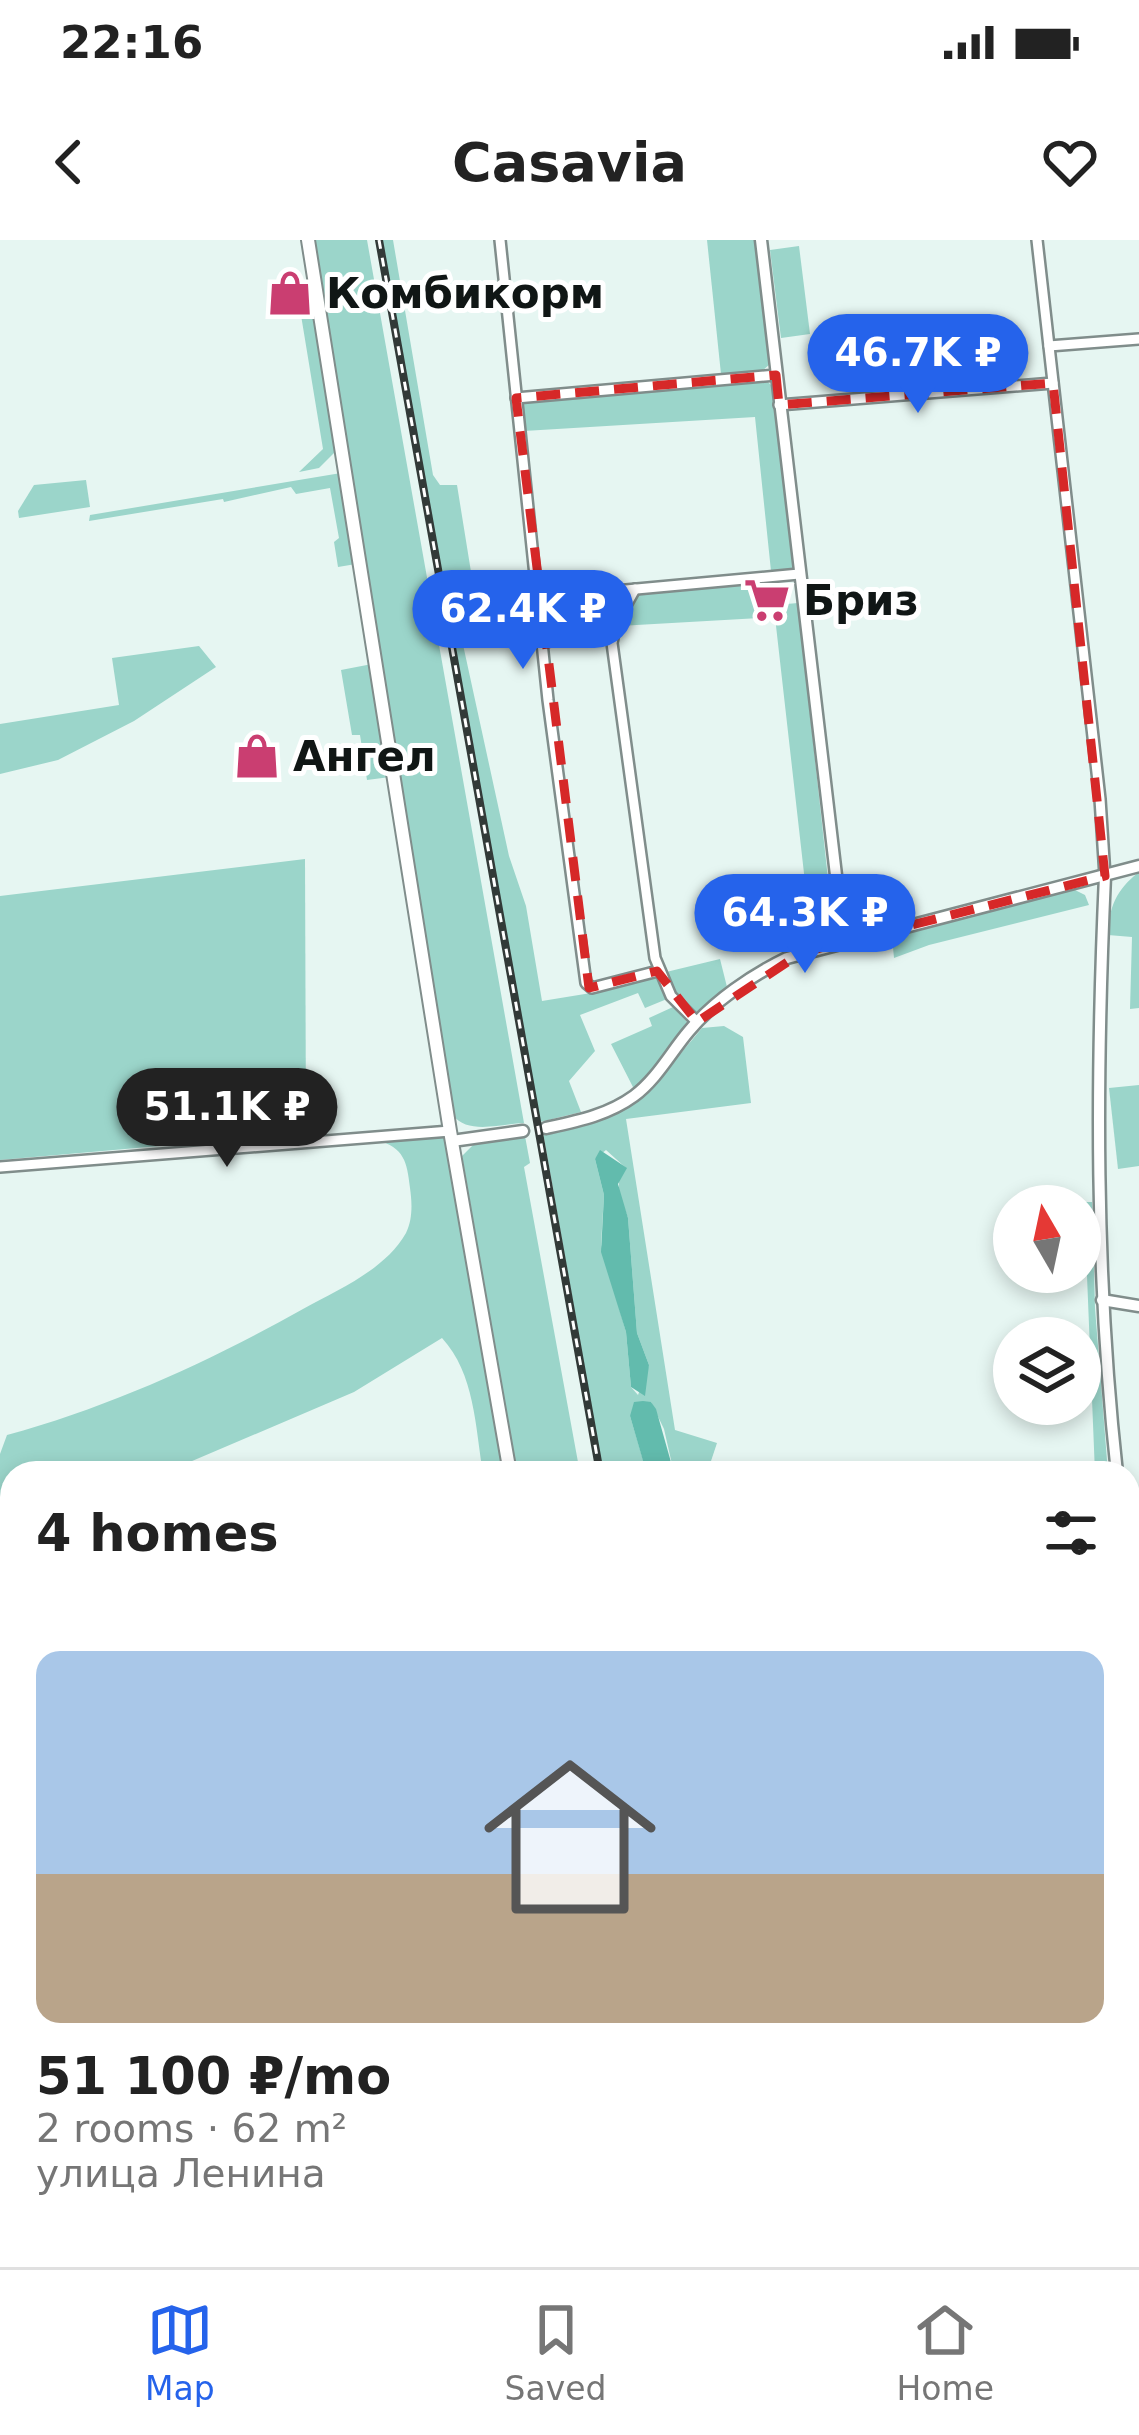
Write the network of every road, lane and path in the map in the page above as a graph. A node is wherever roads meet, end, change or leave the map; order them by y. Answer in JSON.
{"nodes":[{"id":1,"x":308,"y":240,"type":"edge"},
{"id":2,"x":500,"y":240,"type":"edge"},
{"id":3,"x":760,"y":240,"type":"edge"},
{"id":4,"x":1036,"y":240,"type":"edge"},
{"id":5,"x":1139,"y":339,"type":"edge"},
{"id":6,"x":1049,"y":346,"type":"junction"},
{"id":7,"x":776,"y":375,"type":"junction"},
{"id":8,"x":1053,"y":383,"type":"junction"},
{"id":9,"x":516,"y":398,"type":"junction"},
{"id":10,"x":779,"y":404,"type":"junction"},
{"id":11,"x":800,"y":574,"type":"junction"},
{"id":12,"x":635,"y":589,"type":"junction"},
{"id":13,"x":539,"y":598,"type":"junction"},
{"id":14,"x":1139,"y":866,"type":"edge"},
{"id":15,"x":1105,"y":876,"type":"junction"},
{"id":16,"x":863,"y":940,"type":"junction"},
{"id":17,"x":658,"y":971,"type":"junction"},
{"id":18,"x":697,"y":1022,"type":"junction"},
{"id":19,"x":546,"y":1128,"type":"dead end"},
{"id":20,"x":523,"y":1131,"type":"dead end"},
{"id":21,"x":451,"y":1136,"type":"junction"},
{"id":22,"x":0,"y":1167,"type":"edge"},
{"id":23,"x":1102,"y":1300,"type":"junction"},
{"id":24,"x":1139,"y":1306,"type":"edge"},
{"id":25,"x":508,"y":1461,"type":"edge"},
{"id":26,"x":1116,"y":1461,"type":"edge"}],
"edges":[{"from":1,"to":21,"type":"main road"},
{"from":2,"to":9,"type":"street"},
{"from":3,"to":7,"type":"street"},
{"from":4,"to":6,"type":"street"},
{"from":5,"to":6,"type":"street"},
{"from":6,"to":8,"type":"street"},
{"from":7,"to":9,"type":"street"},
{"from":7,"to":10,"type":"street"},
{"from":8,"to":10,"type":"street"},
{"from":8,"to":15,"type":"street"},
{"from":9,"to":13,"type":"street"},
{"from":10,"to":11,"type":"street"},
{"from":11,"to":12,"type":"street"},
{"from":11,"to":16,"type":"street"},
{"from":12,"to":13,"type":"street"},
{"from":12,"to":17,"type":"street"},
{"from":13,"to":17,"type":"street"},
{"from":14,"to":15,"type":"street"},
{"from":15,"to":16,"type":"street"},
{"from":15,"to":23,"type":"street"},
{"from":16,"to":18,"type":"street"},
{"from":17,"to":18,"type":"street"},
{"from":18,"to":19,"type":"street"},
{"from":20,"to":21,"type":"street"},
{"from":21,"to":22,"type":"street"},
{"from":21,"to":25,"type":"main road"},
{"from":23,"to":24,"type":"street"},
{"from":23,"to":26,"type":"street"}]}
